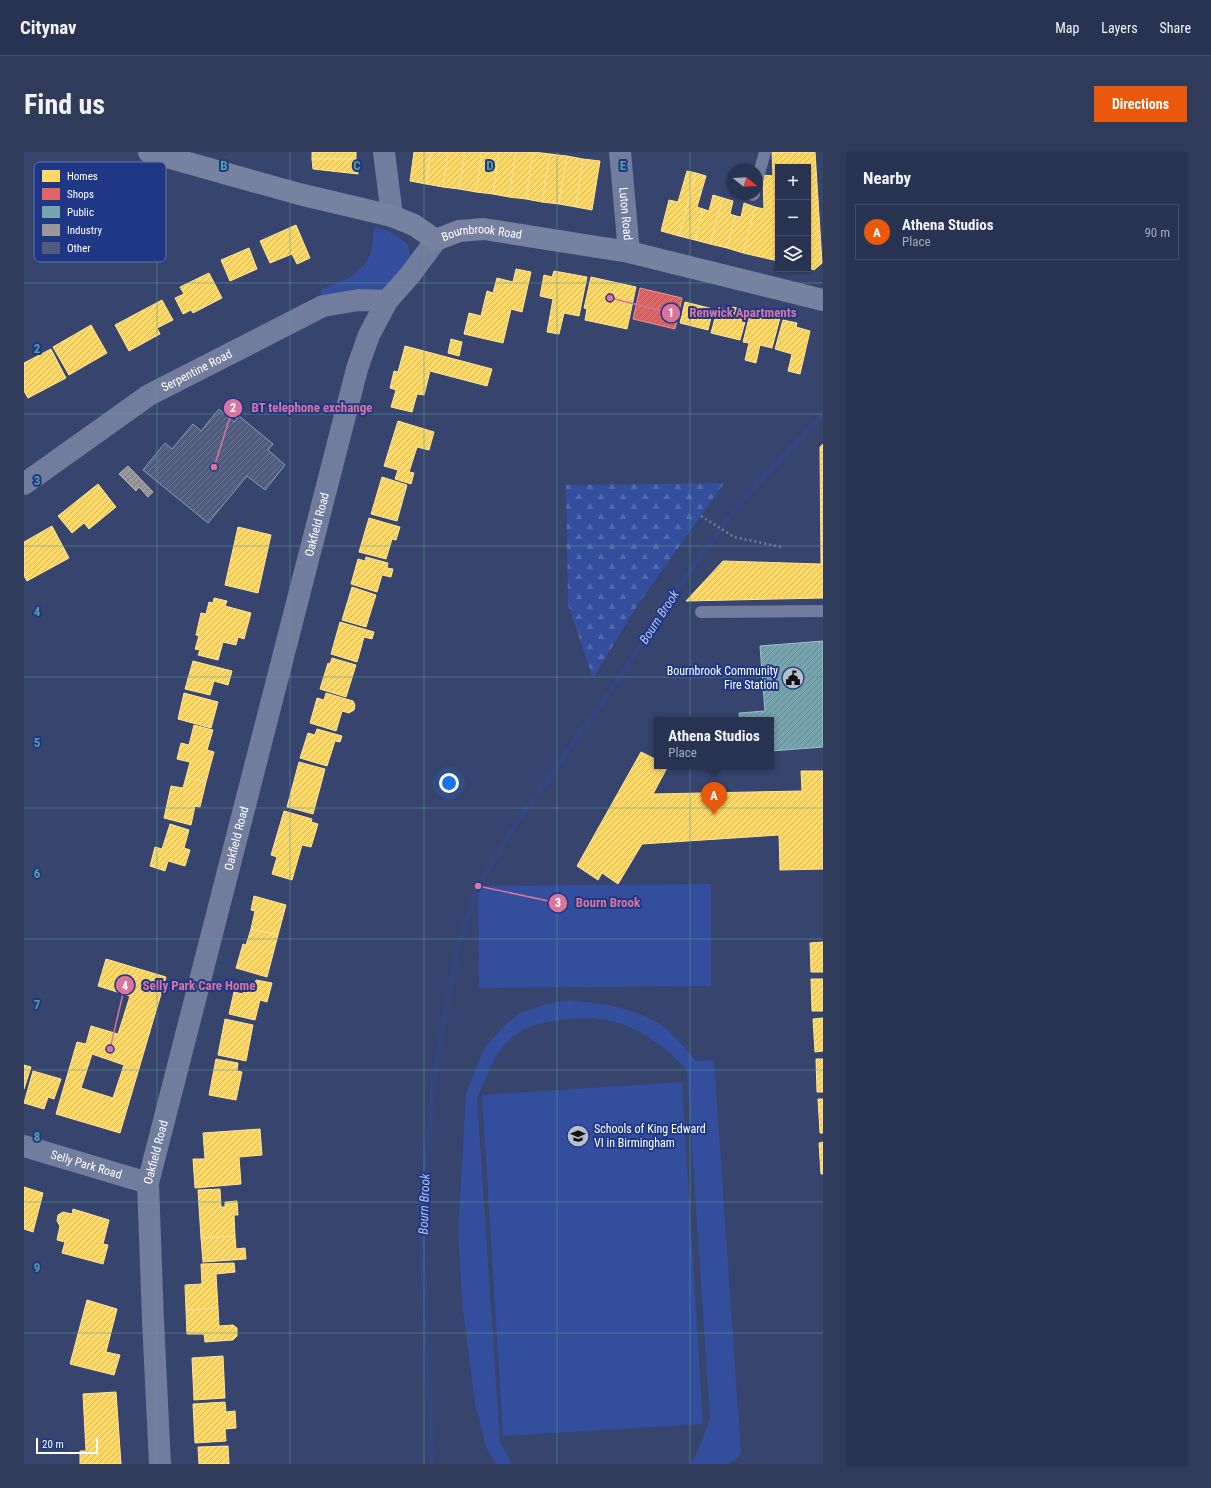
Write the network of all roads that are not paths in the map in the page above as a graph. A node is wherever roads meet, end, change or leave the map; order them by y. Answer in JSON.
{"nodes":[{"id":1,"x":149,"y":152,"type":"edge"},
{"id":2,"x":384,"y":152,"type":"edge"},
{"id":3,"x":620,"y":152,"type":"edge"},
{"id":4,"x":765,"y":152,"type":"edge"},
{"id":5,"x":762,"y":164,"type":"edge"},
{"id":6,"x":392,"y":216,"type":"junction"},
{"id":7,"x":436,"y":240,"type":"junction"},
{"id":8,"x":629,"y":252,"type":"junction"},
{"id":9,"x":823,"y":300,"type":"edge"},
{"id":10,"x":387,"y":301,"type":"junction"},
{"id":11,"x":24,"y":484,"type":"edge"},
{"id":12,"x":823,"y":611,"type":"edge"},
{"id":13,"x":700,"y":612,"type":"dead end"},
{"id":14,"x":24,"y":1146,"type":"edge"},
{"id":15,"x":148,"y":1183,"type":"junction"},
{"id":16,"x":160,"y":1464,"type":"edge"}],
"edges":[{"from":1,"to":6,"type":"street","name":"Bournbrook Road"},
{"from":2,"to":6,"type":"street"},
{"from":3,"to":8,"type":"street","name":"Luton Road"},
{"from":4,"to":5,"type":"lane"},
{"from":6,"to":7,"type":"street","name":"Bournbrook Road"},
{"from":7,"to":8,"type":"street","name":"Bournbrook Road"},
{"from":7,"to":10,"type":"street","name":"Oakfield Road"},
{"from":8,"to":9,"type":"street","name":"Bournbrook Road"},
{"from":10,"to":11,"type":"street","name":"Serpentine Road"},
{"from":10,"to":15,"type":"street","name":"Oakfield Road"},
{"from":12,"to":13,"type":"lane"},
{"from":14,"to":15,"type":"street","name":"Selly Park Road"},
{"from":15,"to":16,"type":"street","name":"Oakfield Road"}]}
